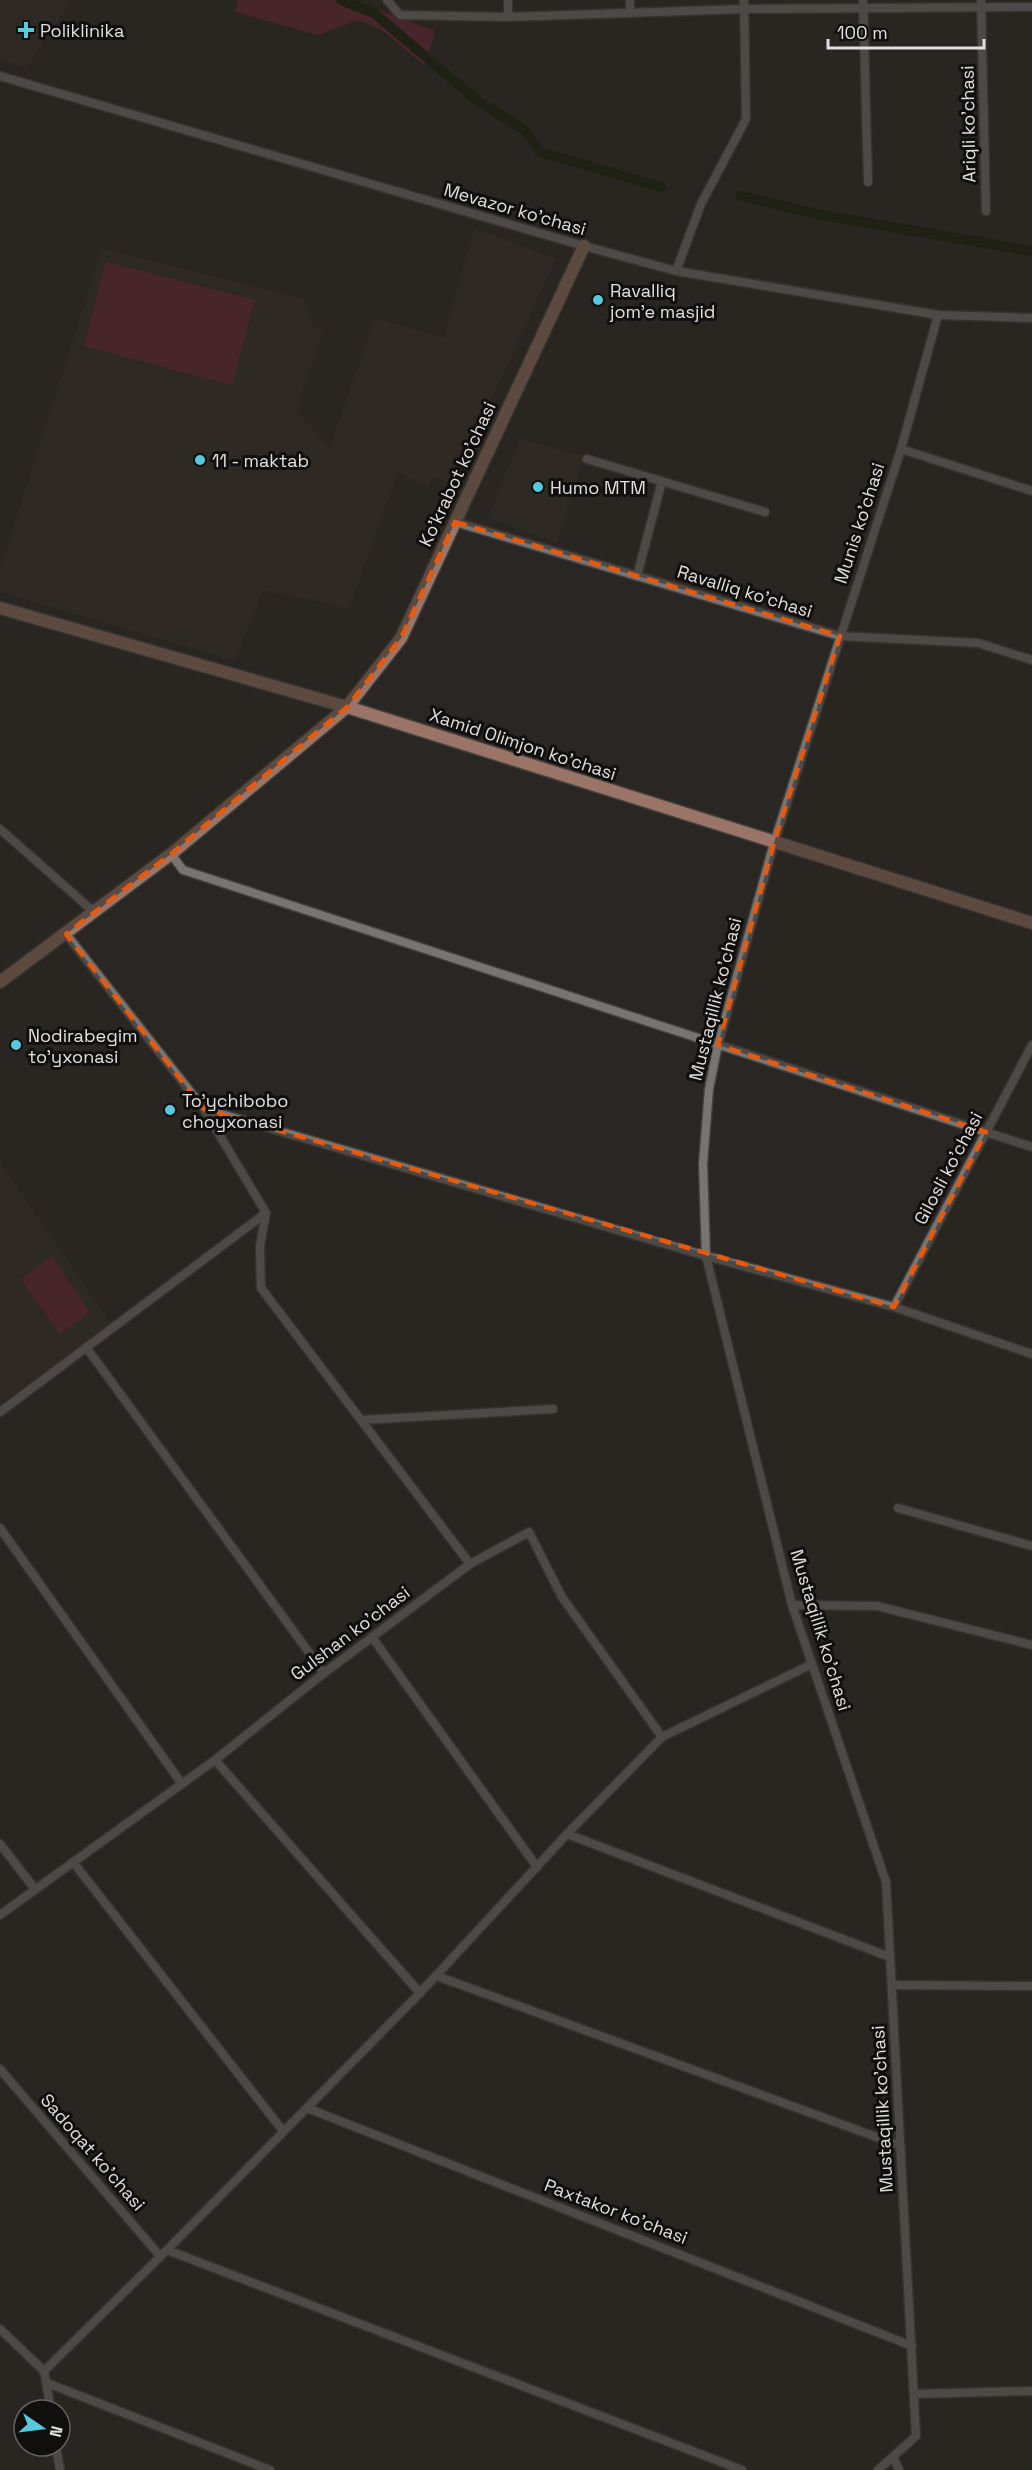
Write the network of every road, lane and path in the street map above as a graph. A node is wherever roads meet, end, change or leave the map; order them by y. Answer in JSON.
{"nodes":[{"id":1,"x":387,"y":0,"type":"edge"},
{"id":2,"x":508,"y":0,"type":"edge"},
{"id":3,"x":630,"y":0,"type":"edge"},
{"id":4,"x":744,"y":4,"type":"edge"},
{"id":5,"x":863,"y":4,"type":"edge"},
{"id":6,"x":982,"y":4,"type":"edge"},
{"id":7,"x":1032,"y":7,"type":"edge"},
{"id":8,"x":630,"y":13,"type":"junction"},
{"id":9,"x":508,"y":17,"type":"junction"},
{"id":10,"x":0,"y":76,"type":"edge"},
{"id":11,"x":868,"y":182,"type":"dead end"},
{"id":12,"x":986,"y":211,"type":"dead end"},
{"id":13,"x":584,"y":246,"type":"junction"},
{"id":14,"x":676,"y":271,"type":"junction"},
{"id":15,"x":938,"y":315,"type":"junction"},
{"id":16,"x":1032,"y":318,"type":"edge"},
{"id":17,"x":901,"y":449,"type":"junction"},
{"id":18,"x":587,"y":459,"type":"dead end"},
{"id":19,"x":662,"y":482,"type":"junction"},
{"id":20,"x":1032,"y":491,"type":"edge"},
{"id":21,"x":765,"y":512,"type":"dead end"},
{"id":22,"x":455,"y":522,"type":"junction"},
{"id":23,"x":637,"y":576,"type":"junction"},
{"id":24,"x":0,"y":609,"type":"edge"},
{"id":25,"x":840,"y":636,"type":"junction"},
{"id":26,"x":1032,"y":660,"type":"edge"},
{"id":27,"x":347,"y":707,"type":"junction"},
{"id":28,"x":0,"y":829,"type":"edge"},
{"id":29,"x":774,"y":843,"type":"junction"},
{"id":30,"x":171,"y":854,"type":"junction"},
{"id":31,"x":94,"y":912,"type":"junction"},
{"id":32,"x":1032,"y":923,"type":"edge"},
{"id":33,"x":66,"y":934,"type":"junction"},
{"id":34,"x":0,"y":982,"type":"edge"},
{"id":35,"x":718,"y":1045,"type":"junction"},
{"id":36,"x":1032,"y":1045,"type":"edge"},
{"id":37,"x":204,"y":1109,"type":"junction"},
{"id":38,"x":986,"y":1132,"type":"junction"},
{"id":39,"x":1032,"y":1147,"type":"edge"},
{"id":40,"x":266,"y":1213,"type":"junction"},
{"id":41,"x":706,"y":1256,"type":"junction"},
{"id":42,"x":894,"y":1307,"type":"junction"},
{"id":43,"x":86,"y":1347,"type":"junction"},
{"id":44,"x":1032,"y":1354,"type":"edge"},
{"id":45,"x":554,"y":1409,"type":"dead end"},
{"id":46,"x":0,"y":1412,"type":"edge"},
{"id":47,"x":361,"y":1420,"type":"junction"},
{"id":48,"x":898,"y":1508,"type":"dead end"},
{"id":49,"x":0,"y":1528,"type":"edge"},
{"id":50,"x":1032,"y":1546,"type":"edge"},
{"id":51,"x":470,"y":1564,"type":"junction"},
{"id":52,"x":792,"y":1605,"type":"junction"},
{"id":53,"x":372,"y":1637,"type":"junction"},
{"id":54,"x":1032,"y":1645,"type":"edge"},
{"id":55,"x":812,"y":1664,"type":"junction"},
{"id":56,"x":324,"y":1673,"type":"junction"},
{"id":57,"x":662,"y":1737,"type":"junction"},
{"id":58,"x":215,"y":1760,"type":"junction"},
{"id":59,"x":182,"y":1784,"type":"junction"},
{"id":60,"x":567,"y":1834,"type":"junction"},
{"id":61,"x":0,"y":1844,"type":"edge"},
{"id":62,"x":73,"y":1862,"type":"junction"},
{"id":63,"x":537,"y":1867,"type":"junction"},
{"id":64,"x":35,"y":1889,"type":"junction"},
{"id":65,"x":0,"y":1915,"type":"edge"},
{"id":66,"x":890,"y":1957,"type":"junction"},
{"id":67,"x":436,"y":1976,"type":"junction"},
{"id":68,"x":892,"y":1985,"type":"junction"},
{"id":69,"x":1032,"y":1986,"type":"edge"},
{"id":70,"x":420,"y":1993,"type":"junction"},
{"id":71,"x":0,"y":2069,"type":"edge"},
{"id":72,"x":307,"y":2108,"type":"junction"},
{"id":73,"x":284,"y":2131,"type":"junction"},
{"id":74,"x":901,"y":2146,"type":"junction"},
{"id":75,"x":164,"y":2253,"type":"junction"},
{"id":76,"x":0,"y":2329,"type":"edge"},
{"id":77,"x":912,"y":2346,"type":"junction"},
{"id":78,"x":44,"y":2371,"type":"junction"},
{"id":79,"x":47,"y":2383,"type":"junction"},
{"id":80,"x":1032,"y":2391,"type":"edge"},
{"id":81,"x":914,"y":2394,"type":"junction"},
{"id":82,"x":49,"y":2398,"type":"edge"},
{"id":83,"x":893,"y":2457,"type":"junction"},
{"id":84,"x":270,"y":2470,"type":"edge"},
{"id":85,"x":741,"y":2470,"type":"edge"},
{"id":86,"x":878,"y":2470,"type":"edge"},
{"id":87,"x":899,"y":2470,"type":"edge"}],
"edges":[{"from":1,"to":9,"type":"street"},
{"from":2,"to":9,"type":"street"},
{"from":3,"to":8,"type":"street"},
{"from":4,"to":5,"type":"street"},
{"from":4,"to":8,"type":"street"},
{"from":4,"to":14,"type":"street"},
{"from":5,"to":6,"type":"street"},
{"from":5,"to":11,"type":"street"},
{"from":6,"to":7,"type":"street"},
{"from":6,"to":12,"type":"street","name":"Ariqli ko'chasi"},
{"from":8,"to":9,"type":"street"},
{"from":10,"to":13,"type":"street","name":"Mevazor ko'chasi"},
{"from":13,"to":14,"type":"street","name":"Mevazor ko'chasi"},
{"from":13,"to":22,"type":"main road","name":"Ko'krabot ko'chasi"},
{"from":14,"to":15,"type":"street","name":"Mevazor ko'chasi"},
{"from":15,"to":16,"type":"street","name":"Mevazor ko'chasi"},
{"from":15,"to":17,"type":"street","name":"Munis ko'chasi"},
{"from":17,"to":20,"type":"street"},
{"from":17,"to":25,"type":"street","name":"Munis ko'chasi"},
{"from":18,"to":19,"type":"street"},
{"from":19,"to":21,"type":"street"},
{"from":19,"to":23,"type":"street"},
{"from":22,"to":23,"type":"street","name":"Ravalliq ko'chasi"},
{"from":22,"to":27,"type":"main road","name":"Ko'krabot ko'chasi"},
{"from":23,"to":25,"type":"street","name":"Ravalliq ko'chasi"},
{"from":24,"to":27,"type":"main road","name":"Xamid Olimjon ko'chasi"},
{"from":25,"to":26,"type":"street","name":"Ravalliq ko'chasi"},
{"from":25,"to":29,"type":"street","name":"Munis ko'chasi"},
{"from":27,"to":29,"type":"main road","name":"Xamid Olimjon ko'chasi"},
{"from":27,"to":30,"type":"main road","name":"Ko'krabot ko'chasi"},
{"from":28,"to":31,"type":"street"},
{"from":29,"to":32,"type":"main road","name":"Xamid Olimjon ko'chasi"},
{"from":29,"to":35,"type":"street","name":"Mustaqillik ko'chasi"},
{"from":30,"to":31,"type":"main road","name":"Ko'krabot ko'chasi"},
{"from":30,"to":35,"type":"street"},
{"from":31,"to":33,"type":"main road","name":"Ko'krabot ko'chasi"},
{"from":33,"to":34,"type":"main road","name":"Ko'krabot ko'chasi"},
{"from":33,"to":37,"type":"street"},
{"from":35,"to":38,"type":"street"},
{"from":35,"to":41,"type":"street","name":"Mustaqillik ko'chasi"},
{"from":36,"to":38,"type":"street","name":"Gilosli ko'chasi"},
{"from":37,"to":40,"type":"street"},
{"from":37,"to":41,"type":"street"},
{"from":38,"to":39,"type":"street"},
{"from":38,"to":42,"type":"street","name":"Gilosli ko'chasi"},
{"from":40,"to":43,"type":"street"},
{"from":40,"to":47,"type":"street"},
{"from":41,"to":42,"type":"street"},
{"from":41,"to":52,"type":"street","name":"Mustaqillik ko'chasi"},
{"from":42,"to":44,"type":"street"},
{"from":43,"to":46,"type":"street"},
{"from":43,"to":56,"type":"street"},
{"from":45,"to":47,"type":"street"},
{"from":47,"to":51,"type":"street"},
{"from":48,"to":50,"type":"street"},
{"from":49,"to":59,"type":"street"},
{"from":51,"to":53,"type":"street","name":"Gulshan ko'chasi"},
{"from":51,"to":57,"type":"street","name":"Gulshan ko'chasi"},
{"from":52,"to":54,"type":"street"},
{"from":52,"to":55,"type":"street","name":"Mustaqillik ko'chasi"},
{"from":53,"to":56,"type":"street","name":"Gulshan ko'chasi"},
{"from":53,"to":63,"type":"street"},
{"from":55,"to":57,"type":"street"},
{"from":55,"to":66,"type":"street","name":"Mustaqillik ko'chasi"},
{"from":56,"to":58,"type":"street","name":"Gulshan ko'chasi"},
{"from":57,"to":60,"type":"street"},
{"from":58,"to":59,"type":"street","name":"Gulshan ko'chasi"},
{"from":58,"to":70,"type":"street"},
{"from":59,"to":62,"type":"street","name":"Gulshan ko'chasi"},
{"from":60,"to":63,"type":"street"},
{"from":60,"to":66,"type":"street"},
{"from":61,"to":64,"type":"street"},
{"from":62,"to":64,"type":"street","name":"Gulshan ko'chasi"},
{"from":62,"to":73,"type":"street"},
{"from":63,"to":67,"type":"street"},
{"from":64,"to":65,"type":"street","name":"Gulshan ko'chasi"},
{"from":66,"to":68,"type":"street","name":"Mustaqillik ko'chasi"},
{"from":67,"to":70,"type":"street"},
{"from":67,"to":74,"type":"street"},
{"from":68,"to":69,"type":"street"},
{"from":68,"to":74,"type":"street","name":"Mustaqillik ko'chasi"},
{"from":70,"to":72,"type":"street"},
{"from":71,"to":75,"type":"street","name":"Sadoqat ko'chasi"},
{"from":72,"to":73,"type":"street"},
{"from":72,"to":77,"type":"street","name":"Paxtakor ko'chasi"},
{"from":73,"to":75,"type":"street"},
{"from":74,"to":77,"type":"street","name":"Mustaqillik ko'chasi"},
{"from":75,"to":78,"type":"street"},
{"from":75,"to":85,"type":"street"},
{"from":76,"to":78,"type":"street"},
{"from":77,"to":81,"type":"street","name":"Mustaqillik ko'chasi"},
{"from":78,"to":79,"type":"street"},
{"from":79,"to":82,"type":"street"},
{"from":79,"to":84,"type":"street"},
{"from":80,"to":81,"type":"street"},
{"from":81,"to":83,"type":"street","name":"Mustaqillik ko'chasi"},
{"from":83,"to":86,"type":"street"},
{"from":83,"to":87,"type":"street"}]}
